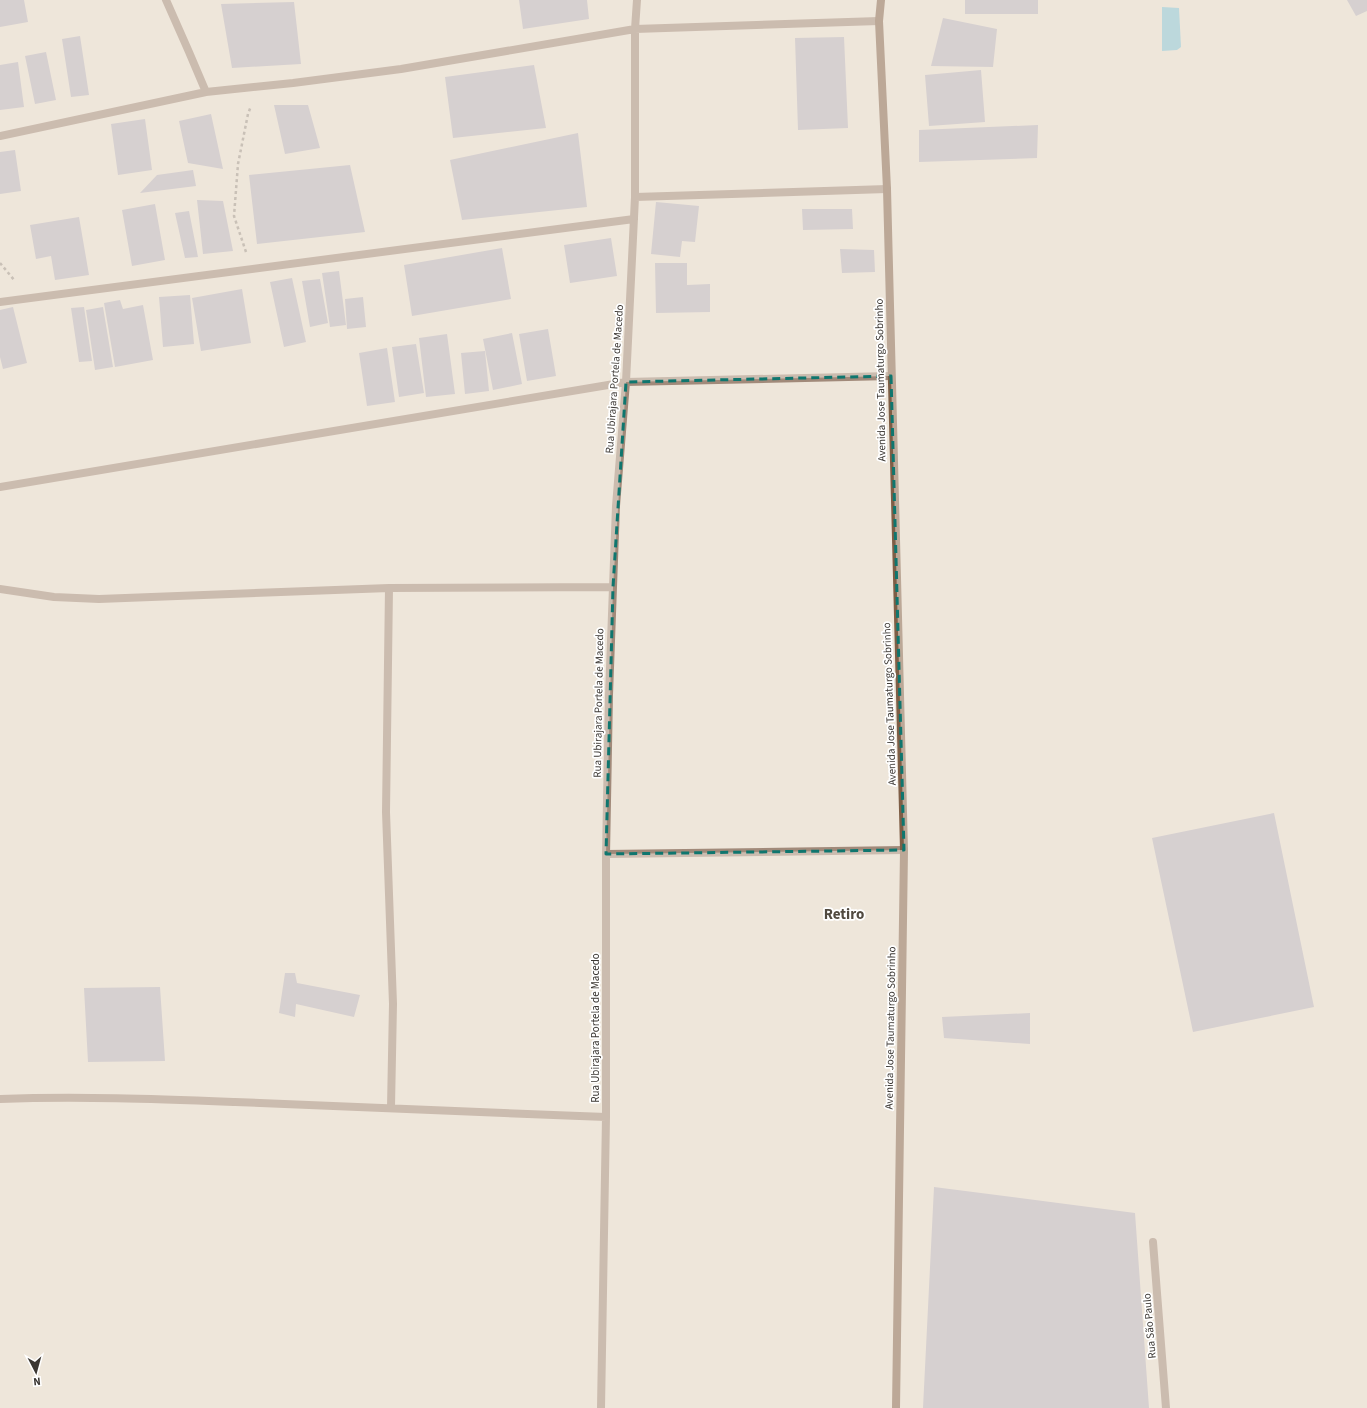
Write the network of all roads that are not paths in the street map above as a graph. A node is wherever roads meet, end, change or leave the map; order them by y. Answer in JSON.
{"nodes":[{"id":1,"x":166,"y":0,"type":"edge"},
{"id":2,"x":637,"y":0,"type":"edge"},
{"id":3,"x":881,"y":0,"type":"edge"},
{"id":4,"x":880,"y":21,"type":"junction"},
{"id":5,"x":635,"y":29,"type":"junction"},
{"id":6,"x":206,"y":92,"type":"junction"},
{"id":7,"x":0,"y":136,"type":"edge"},
{"id":8,"x":887,"y":189,"type":"junction"},
{"id":9,"x":635,"y":197,"type":"junction"},
{"id":10,"x":634,"y":219,"type":"junction"},
{"id":11,"x":0,"y":302,"type":"edge"},
{"id":12,"x":891,"y":376,"type":"junction"},
{"id":13,"x":626,"y":382,"type":"junction"},
{"id":14,"x":0,"y":487,"type":"edge"},
{"id":15,"x":613,"y":587,"type":"junction"},
{"id":16,"x":0,"y":588,"type":"edge"},
{"id":17,"x":389,"y":588,"type":"junction"},
{"id":18,"x":904,"y":850,"type":"junction"},
{"id":19,"x":606,"y":854,"type":"junction"},
{"id":20,"x":0,"y":1099,"type":"edge"},
{"id":21,"x":391,"y":1108,"type":"junction"},
{"id":22,"x":606,"y":1117,"type":"junction"},
{"id":23,"x":1153,"y":1242,"type":"dead end"},
{"id":24,"x":601,"y":1408,"type":"edge"},
{"id":25,"x":896,"y":1408,"type":"edge"},
{"id":26,"x":1166,"y":1408,"type":"edge"}],
"edges":[{"from":1,"to":6,"type":"street"},
{"from":2,"to":5,"type":"street","name":"Rua Ubirajara Portela de Macedo"},
{"from":3,"to":4,"type":"street","name":"Avenida Jose Taumaturgo Sobrinho"},
{"from":4,"to":5,"type":"street"},
{"from":4,"to":8,"type":"street","name":"Avenida Jose Taumaturgo Sobrinho"},
{"from":5,"to":6,"type":"street"},
{"from":5,"to":9,"type":"street","name":"Rua Ubirajara Portela de Macedo"},
{"from":6,"to":7,"type":"street"},
{"from":8,"to":9,"type":"street"},
{"from":8,"to":12,"type":"street","name":"Avenida Jose Taumaturgo Sobrinho"},
{"from":9,"to":10,"type":"street","name":"Rua Ubirajara Portela de Macedo"},
{"from":10,"to":11,"type":"street"},
{"from":10,"to":13,"type":"street","name":"Rua Ubirajara Portela de Macedo"},
{"from":12,"to":13,"type":"street"},
{"from":12,"to":18,"type":"street","name":"Avenida Jose Taumaturgo Sobrinho"},
{"from":13,"to":14,"type":"street"},
{"from":13,"to":15,"type":"street","name":"Rua Ubirajara Portela de Macedo"},
{"from":15,"to":17,"type":"street"},
{"from":15,"to":19,"type":"street","name":"Rua Ubirajara Portela de Macedo"},
{"from":16,"to":17,"type":"street"},
{"from":17,"to":21,"type":"street"},
{"from":18,"to":19,"type":"street"},
{"from":18,"to":25,"type":"street","name":"Avenida Jose Taumaturgo Sobrinho"},
{"from":19,"to":22,"type":"street","name":"Rua Ubirajara Portela de Macedo"},
{"from":20,"to":21,"type":"street"},
{"from":21,"to":22,"type":"street"},
{"from":22,"to":24,"type":"street","name":"Rua Ubirajara Portela de Macedo"},
{"from":23,"to":26,"type":"street","name":"Rua São Paulo"}]}
